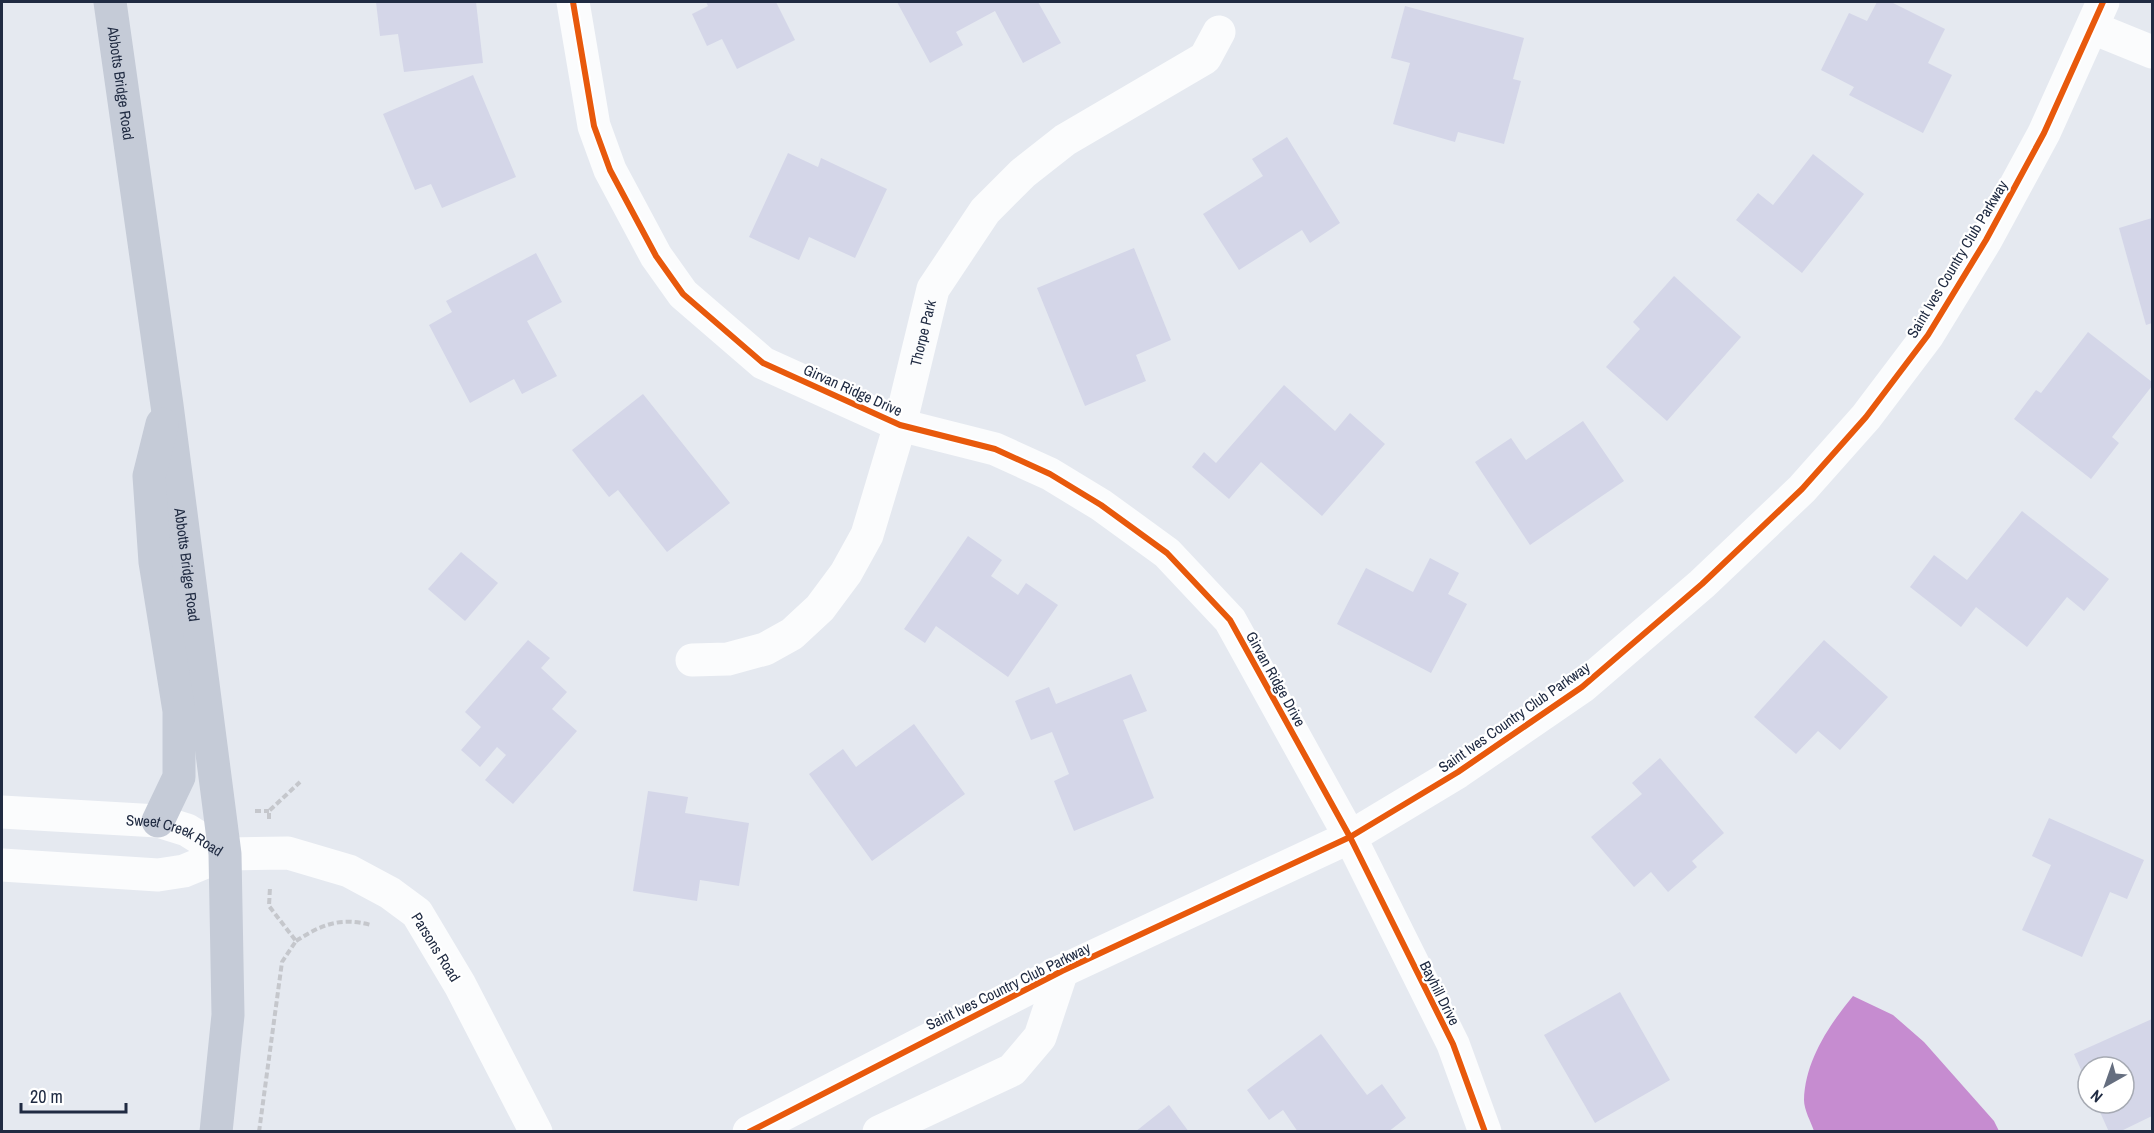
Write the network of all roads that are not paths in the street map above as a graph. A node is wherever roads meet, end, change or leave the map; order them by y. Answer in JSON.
{"nodes":[{"id":1,"x":110,"y":2,"type":"edge"},
{"id":2,"x":573,"y":2,"type":"edge"},
{"id":3,"x":2098,"y":15,"type":"edge"},
{"id":4,"x":1219,"y":32,"type":"dead end"},
{"id":5,"x":2152,"y":52,"type":"edge"},
{"id":6,"x":167,"y":405,"type":"junction"},
{"id":7,"x":900,"y":425,"type":"junction"},
{"id":8,"x":692,"y":660,"type":"dead end"},
{"id":9,"x":2,"y":812,"type":"edge"},
{"id":10,"x":158,"y":821,"type":"junction"},
{"id":11,"x":1350,"y":837,"type":"junction"},
{"id":12,"x":225,"y":854,"type":"junction"},
{"id":13,"x":2,"y":865,"type":"edge"},
{"id":14,"x":1062,"y":971,"type":"junction"},
{"id":15,"x":216,"y":1131,"type":"edge"},
{"id":16,"x":536,"y":1131,"type":"edge"},
{"id":17,"x":748,"y":1131,"type":"edge"},
{"id":18,"x":879,"y":1131,"type":"edge"},
{"id":19,"x":1485,"y":1131,"type":"edge"}],
"edges":[{"from":1,"to":6,"type":"main road","name":"Abbotts Bridge Road"},
{"from":2,"to":7,"type":"street","name":"Girvan Ridge Drive"},
{"from":3,"to":5,"type":"street"},
{"from":3,"to":11,"type":"street","name":"Saint Ives Country Club Parkway"},
{"from":4,"to":7,"type":"street","name":"Thorpe Park"},
{"from":6,"to":10,"type":"main road"},
{"from":6,"to":12,"type":"main road","name":"Abbotts Bridge Road"},
{"from":7,"to":8,"type":"street","name":"Thorpe Park"},
{"from":7,"to":11,"type":"street","name":"Girvan Ridge Drive"},
{"from":9,"to":10,"type":"street","name":"Sweet Creek Road"},
{"from":10,"to":12,"type":"street","name":"Sweet Creek Road"},
{"from":11,"to":14,"type":"street","name":"Saint Ives Country Club Parkway"},
{"from":11,"to":19,"type":"street","name":"Bayhill Drive"},
{"from":12,"to":13,"type":"street","name":"Sweet Creek Road"},
{"from":12,"to":15,"type":"main road","name":"Abbotts Bridge Road"},
{"from":12,"to":16,"type":"street","name":"Parsons Road"},
{"from":14,"to":17,"type":"street","name":"Saint Ives Country Club Parkway"},
{"from":14,"to":18,"type":"street"}]}
